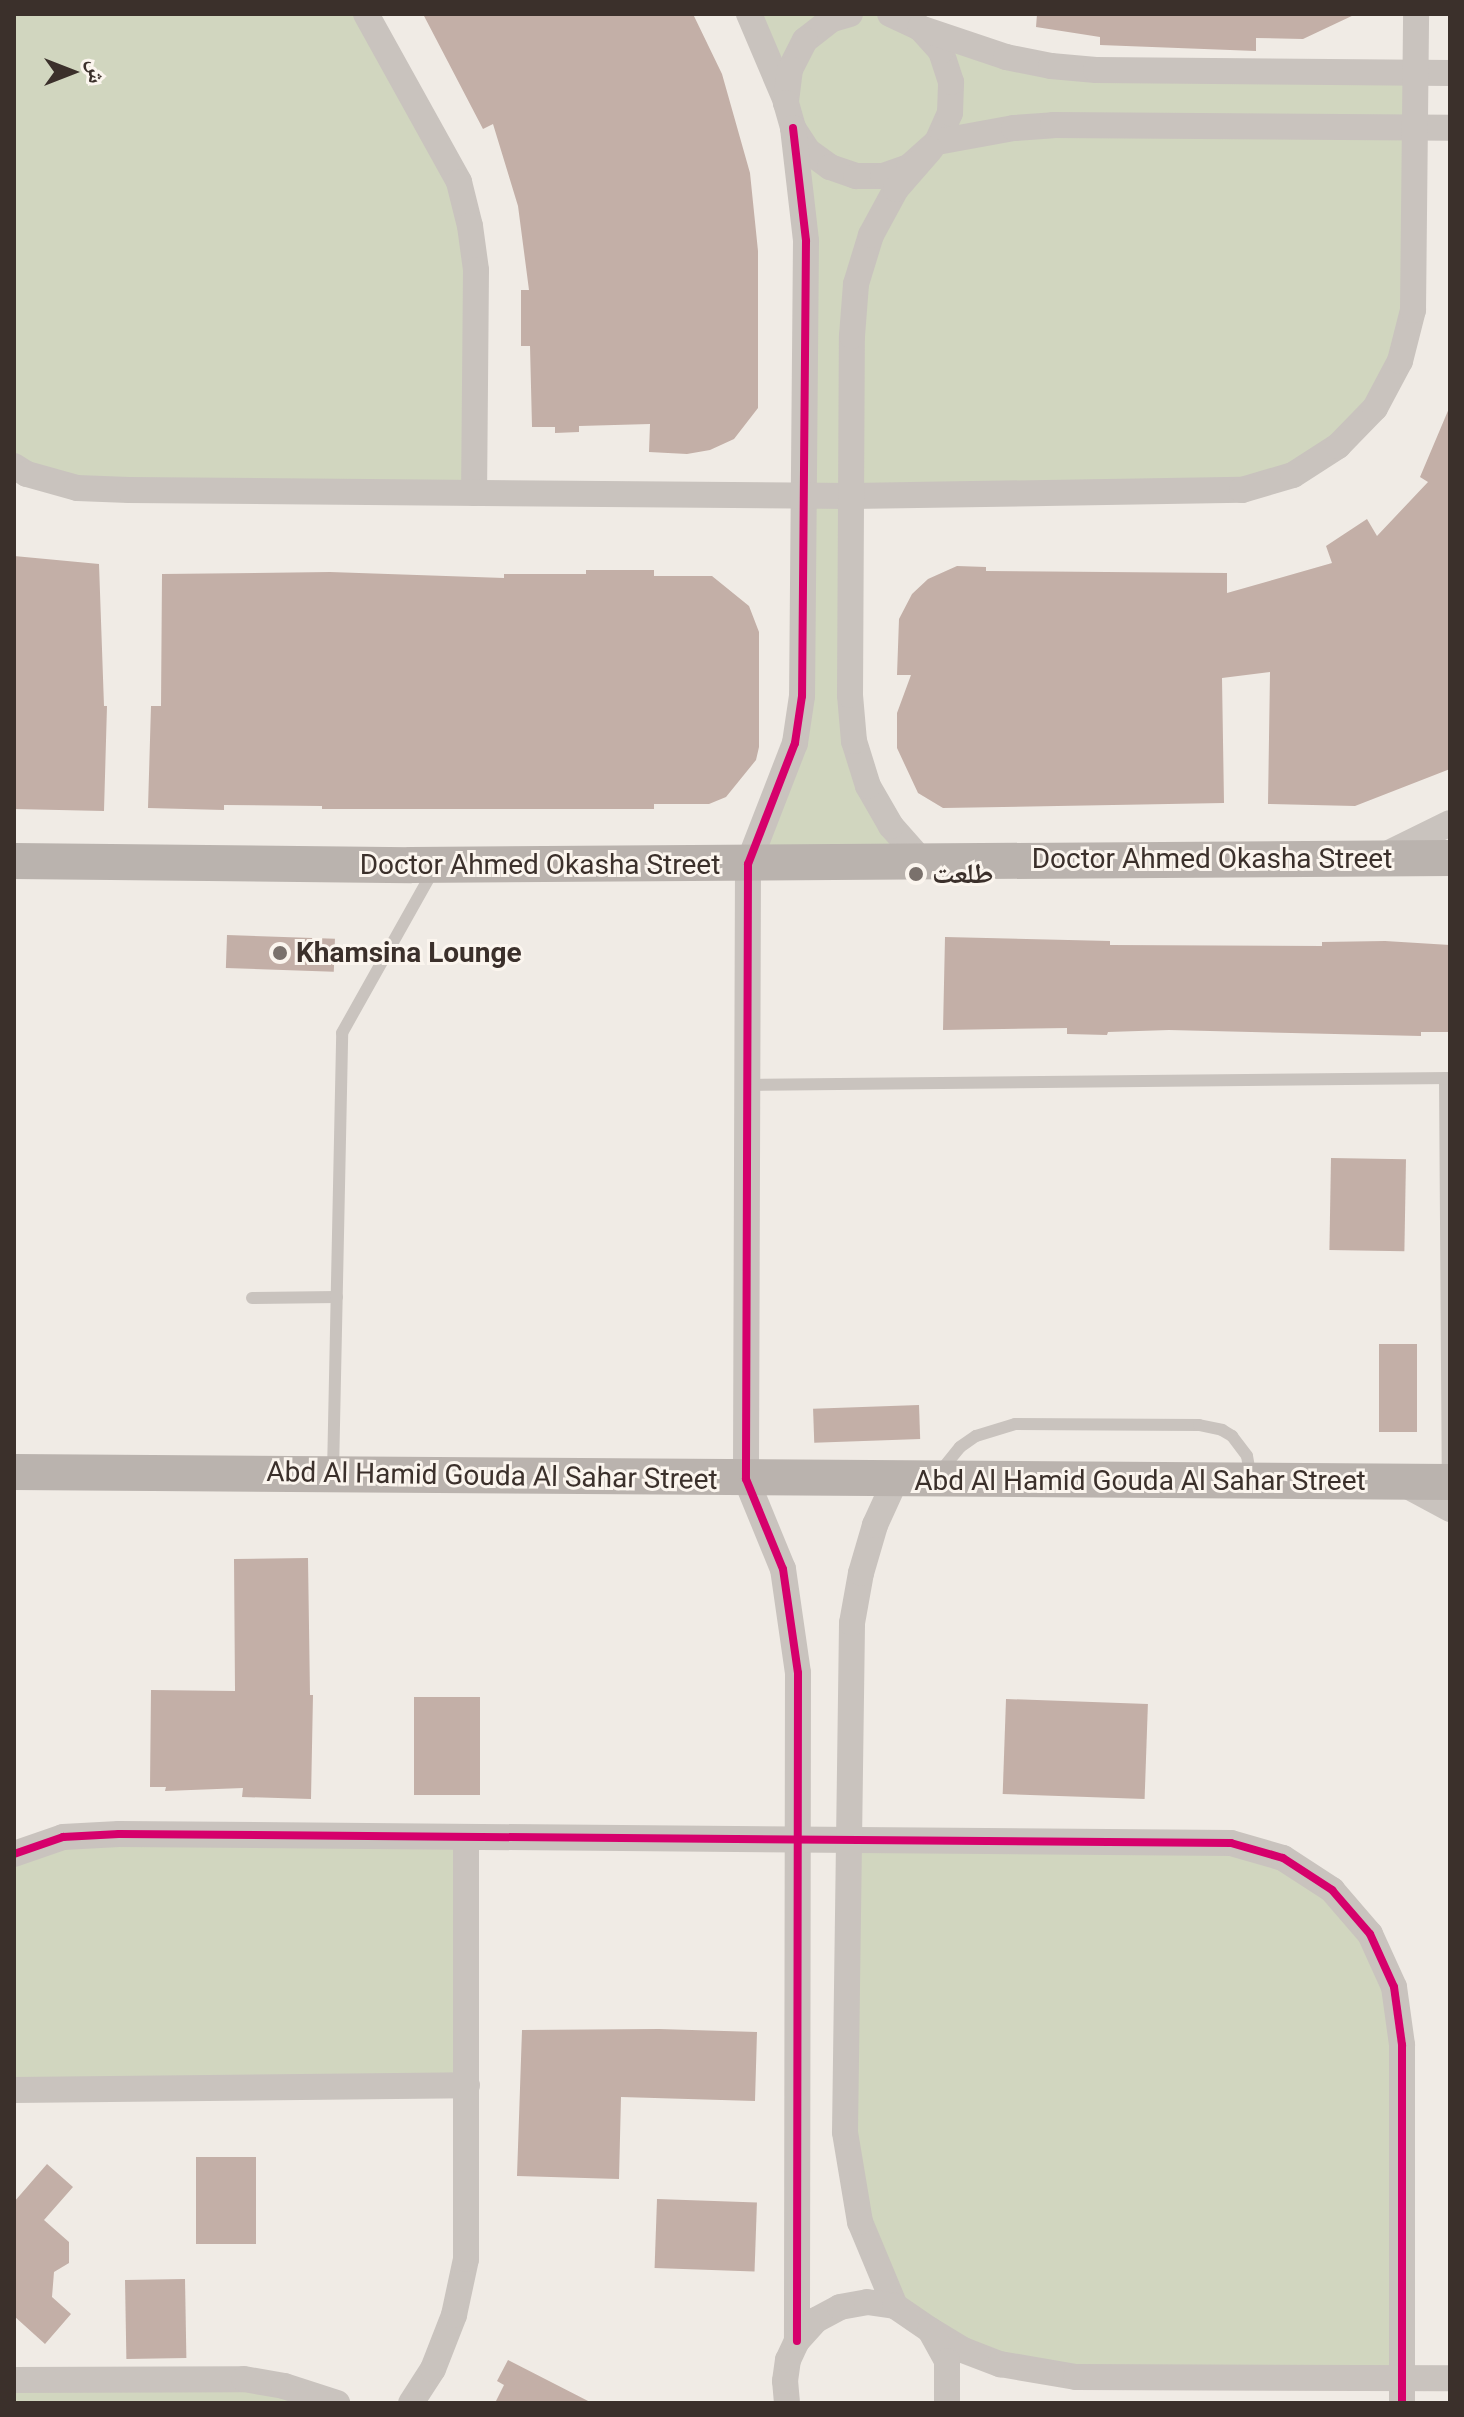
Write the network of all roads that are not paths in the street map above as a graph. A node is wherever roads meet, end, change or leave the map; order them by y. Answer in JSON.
{"nodes":[{"id":1,"x":366,"y":14,"type":"edge"},
{"id":2,"x":749,"y":14,"type":"edge"},
{"id":3,"x":850,"y":14,"type":"edge"},
{"id":4,"x":1416,"y":14,"type":"edge"},
{"id":5,"x":901,"y":18,"type":"edge"},
{"id":6,"x":1416,"y":73,"type":"junction"},
{"id":7,"x":1450,"y":73,"type":"edge"},
{"id":8,"x":790,"y":115,"type":"junction"},
{"id":9,"x":1415,"y":128,"type":"junction"},
{"id":10,"x":1450,"y":128,"type":"edge"},
{"id":11,"x":934,"y":146,"type":"junction"},
{"id":12,"x":14,"y":466,"type":"edge"},
{"id":13,"x":474,"y":493,"type":"junction"},
{"id":14,"x":804,"y":496,"type":"junction"},
{"id":15,"x":851,"y":496,"type":"junction"},
{"id":16,"x":1450,"y":823,"type":"edge"},
{"id":17,"x":1379,"y":858,"type":"junction"},
{"id":18,"x":1450,"y":858,"type":"edge"},
{"id":19,"x":14,"y":861,"type":"edge"},
{"id":20,"x":922,"y":861,"type":"junction"},
{"id":21,"x":748,"y":864,"type":"junction"},
{"id":22,"x":437,"y":865,"type":"junction"},
{"id":23,"x":1447,"y":1078,"type":"edge"},
{"id":24,"x":747,"y":1085,"type":"junction"},
{"id":25,"x":1448,"y":1176,"type":"edge"},
{"id":26,"x":337,"y":1297,"type":"junction"},
{"id":27,"x":252,"y":1298,"type":"dead end"},
{"id":28,"x":14,"y":1472,"type":"edge"},
{"id":29,"x":333,"y":1475,"type":"junction"},
{"id":30,"x":746,"y":1479,"type":"junction"},
{"id":31,"x":896,"y":1479,"type":"junction"},
{"id":32,"x":935,"y":1479,"type":"junction"},
{"id":33,"x":1251,"y":1481,"type":"junction"},
{"id":34,"x":1449,"y":1491,"type":"edge"},
{"id":35,"x":466,"y":1837,"type":"junction"},
{"id":36,"x":798,"y":1839,"type":"junction"},
{"id":37,"x":849,"y":1840,"type":"junction"},
{"id":38,"x":14,"y":1854,"type":"edge"},
{"id":39,"x":467,"y":2085,"type":"junction"},
{"id":40,"x":14,"y":2090,"type":"edge"},
{"id":41,"x":895,"y":2306,"type":"junction"},
{"id":42,"x":930,"y":2330,"type":"junction"},
{"id":43,"x":797,"y":2341,"type":"junction"},
{"id":44,"x":1450,"y":2378,"type":"edge"},
{"id":45,"x":14,"y":2380,"type":"edge"},
{"id":46,"x":1402,"y":2391,"type":"edge"},
{"id":47,"x":783,"y":2396,"type":"edge"},
{"id":48,"x":337,"y":2403,"type":"edge"},
{"id":49,"x":411,"y":2403,"type":"edge"},
{"id":50,"x":947,"y":2403,"type":"edge"}],
"edges":[{"from":1,"to":13,"type":"street"},
{"from":2,"to":8,"type":"street"},
{"from":3,"to":8,"type":"street"},
{"from":4,"to":6,"type":"street"},
{"from":5,"to":6,"type":"street"},
{"from":5,"to":11,"type":"street"},
{"from":6,"to":7,"type":"street"},
{"from":6,"to":9,"type":"street"},
{"from":8,"to":11,"type":"street"},
{"from":8,"to":14,"type":"street"},
{"from":9,"to":10,"type":"street"},
{"from":9,"to":11,"type":"street"},
{"from":9,"to":15,"type":"street"},
{"from":11,"to":15,"type":"street"},
{"from":12,"to":13,"type":"street"},
{"from":13,"to":14,"type":"street"},
{"from":14,"to":15,"type":"street"},
{"from":14,"to":21,"type":"street"},
{"from":15,"to":20,"type":"street"},
{"from":16,"to":17,"type":"street"},
{"from":17,"to":18,"type":"street","name":"Doctor Ahmed Okasha Street"},
{"from":17,"to":20,"type":"street","name":"Doctor Ahmed Okasha Street"},
{"from":19,"to":22,"type":"street","name":"Doctor Ahmed Okasha Street"},
{"from":20,"to":21,"type":"street","name":"Doctor Ahmed Okasha Street"},
{"from":21,"to":22,"type":"street","name":"Doctor Ahmed Okasha Street"},
{"from":21,"to":24,"type":"street"},
{"from":22,"to":26,"type":"lane"},
{"from":23,"to":24,"type":"lane"},
{"from":23,"to":25,"type":"lane"},
{"from":24,"to":30,"type":"street"},
{"from":25,"to":34,"type":"lane"},
{"from":26,"to":27,"type":"lane"},
{"from":26,"to":29,"type":"lane"},
{"from":28,"to":29,"type":"street","name":"Abd Al Hamid Gouda Al Sahar Street"},
{"from":29,"to":30,"type":"street","name":"Abd Al Hamid Gouda Al Sahar Street"},
{"from":30,"to":31,"type":"street","name":"Abd Al Hamid Gouda Al Sahar Street"},
{"from":30,"to":36,"type":"street"},
{"from":31,"to":32,"type":"street","name":"Abd Al Hamid Gouda Al Sahar Street"},
{"from":31,"to":37,"type":"street"},
{"from":32,"to":33,"type":"street","name":"Abd Al Hamid Gouda Al Sahar Street"},
{"from":32,"to":33,"type":"lane"},
{"from":33,"to":34,"type":"street","name":"Abd Al Hamid Gouda Al Sahar Street"},
{"from":35,"to":36,"type":"street"},
{"from":35,"to":38,"type":"street"},
{"from":35,"to":39,"type":"street"},
{"from":36,"to":37,"type":"street"},
{"from":36,"to":43,"type":"street"},
{"from":37,"to":41,"type":"street"},
{"from":37,"to":46,"type":"street"},
{"from":39,"to":40,"type":"street"},
{"from":39,"to":49,"type":"street"},
{"from":41,"to":42,"type":"street"},
{"from":41,"to":43,"type":"street"},
{"from":42,"to":46,"type":"street"},
{"from":42,"to":50,"type":"street"},
{"from":43,"to":47,"type":"street"},
{"from":44,"to":46,"type":"street"},
{"from":45,"to":48,"type":"street"}]}
